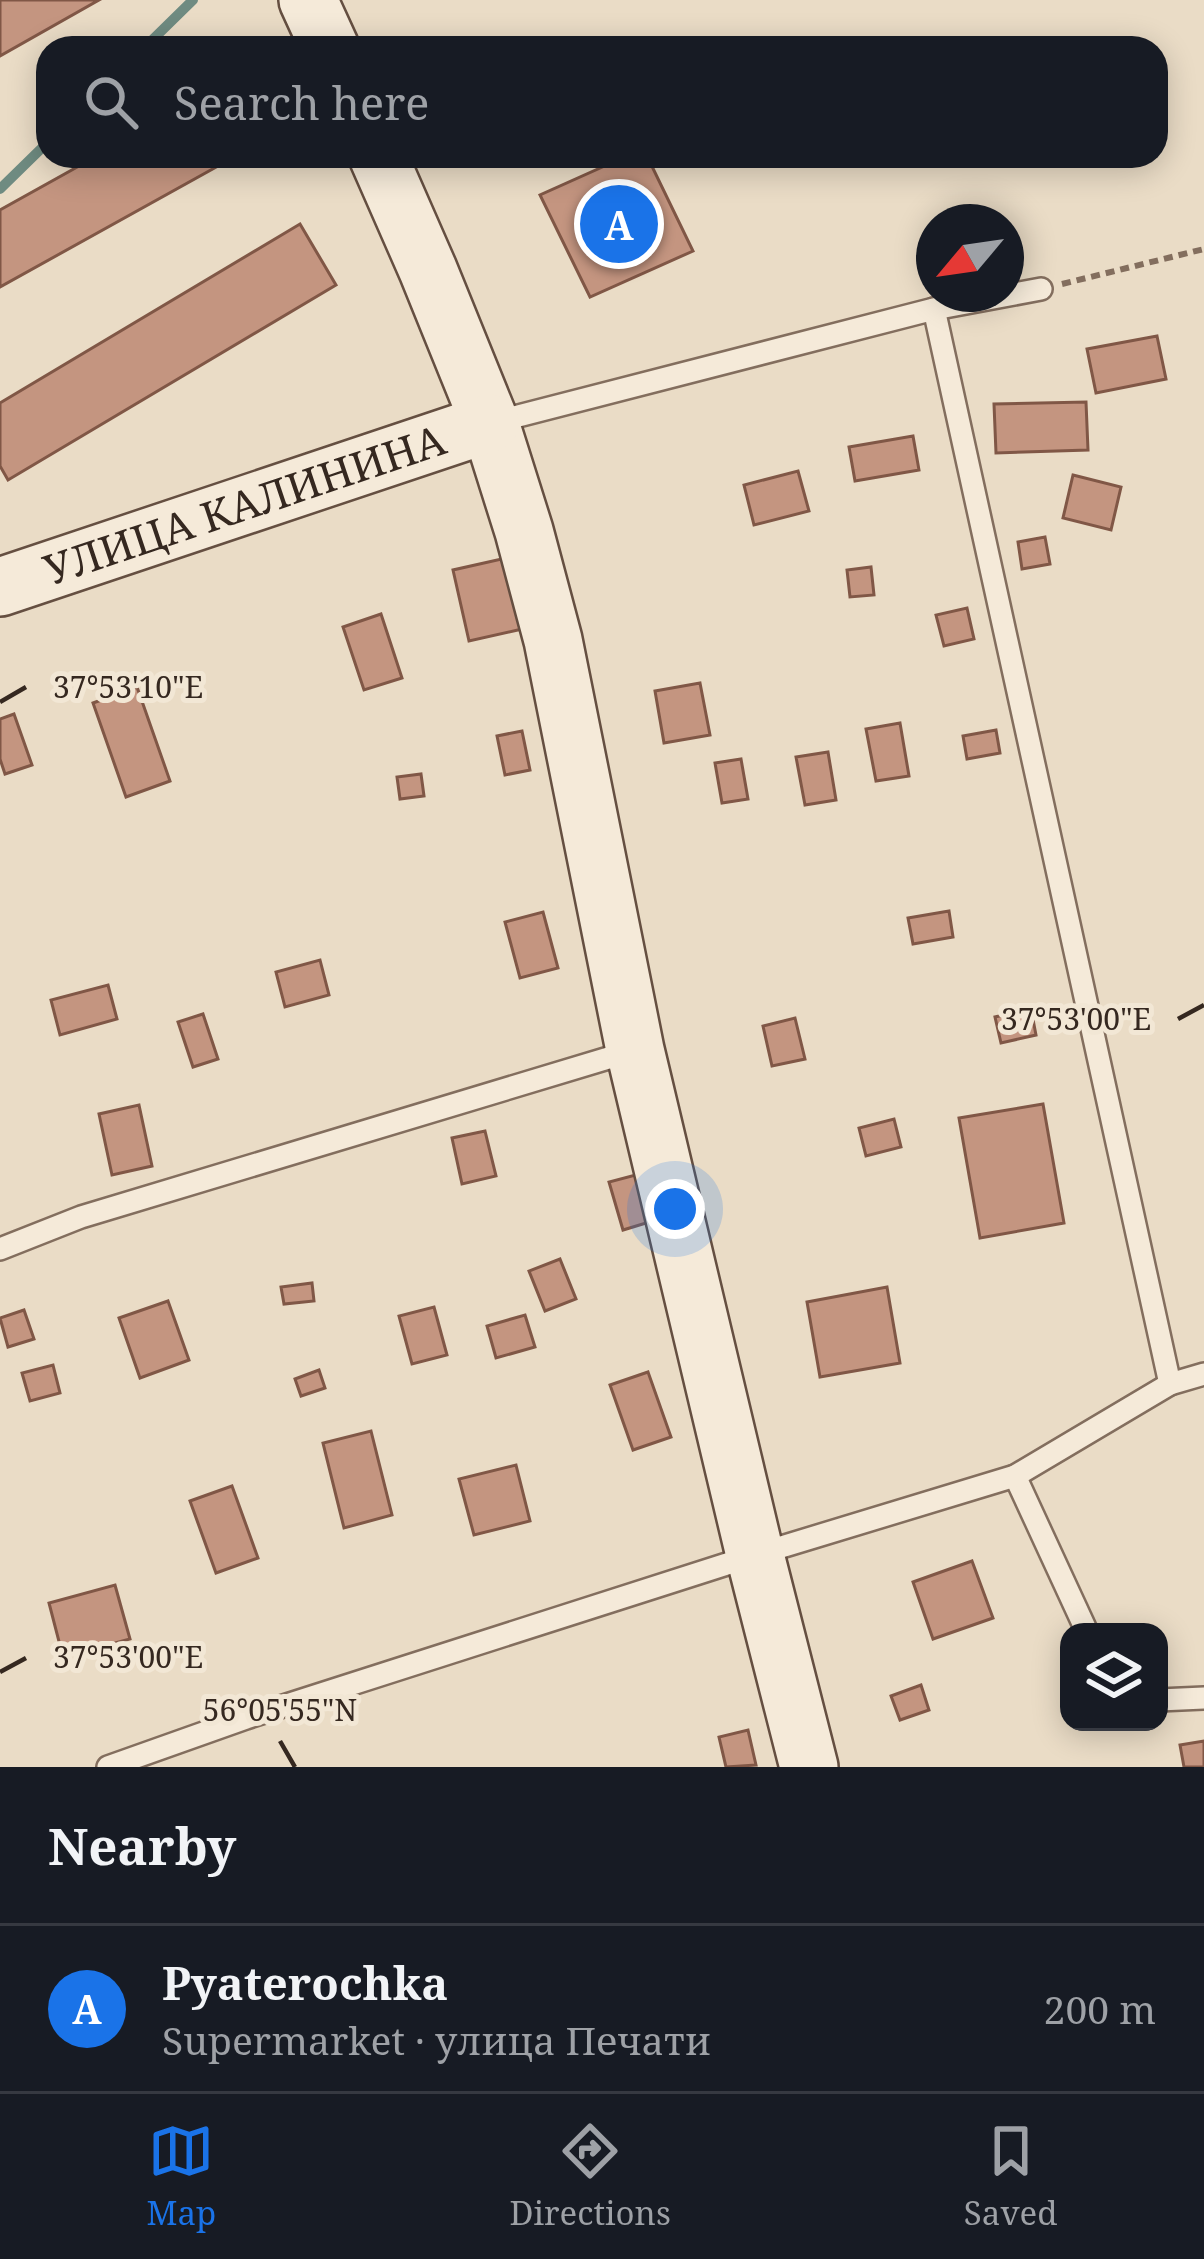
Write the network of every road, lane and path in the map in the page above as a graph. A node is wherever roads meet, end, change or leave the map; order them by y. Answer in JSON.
{"nodes":[{"id":1,"x":308,"y":0,"type":"edge"},
{"id":2,"x":324,"y":36,"type":"edge"},
{"id":3,"x":383,"y":168,"type":"edge"},
{"id":4,"x":1204,"y":249,"type":"edge"},
{"id":5,"x":1041,"y":289,"type":"joint"},
{"id":6,"x":1024,"y":292,"type":"edge"},
{"id":7,"x":922,"y":312,"type":"edge"},
{"id":8,"x":935,"y":312,"type":"edge"},
{"id":9,"x":490,"y":423,"type":"junction"},
{"id":10,"x":0,"y":587,"type":"edge"},
{"id":11,"x":635,"y":1050,"type":"junction"},
{"id":12,"x":0,"y":1249,"type":"edge"},
{"id":13,"x":1204,"y":1373,"type":"edge"},
{"id":14,"x":1170,"y":1384,"type":"junction"},
{"id":15,"x":1015,"y":1476,"type":"junction"},
{"id":16,"x":754,"y":1555,"type":"junction"},
{"id":17,"x":1083,"y":1623,"type":"edge"},
{"id":18,"x":1204,"y":1698,"type":"edge"},
{"id":19,"x":1168,"y":1700,"type":"edge"},
{"id":20,"x":108,"y":1767,"type":"edge"},
{"id":21,"x":809,"y":1767,"type":"edge"}],
"edges":[{"from":1,"to":2,"type":"street"},
{"from":3,"to":9,"type":"street"},
{"from":4,"to":5,"type":"path"},
{"from":5,"to":6,"type":"lane"},
{"from":7,"to":9,"type":"lane"},
{"from":8,"to":14,"type":"lane"},
{"from":9,"to":10,"type":"street","name":"УЛИЦА КАЛИНИНА"},
{"from":9,"to":11,"type":"street"},
{"from":11,"to":12,"type":"lane"},
{"from":11,"to":16,"type":"street"},
{"from":13,"to":14,"type":"lane"},
{"from":14,"to":15,"type":"lane"},
{"from":15,"to":16,"type":"lane"},
{"from":15,"to":17,"type":"lane"},
{"from":16,"to":20,"type":"lane"},
{"from":16,"to":21,"type":"street"},
{"from":18,"to":19,"type":"lane"}]}
